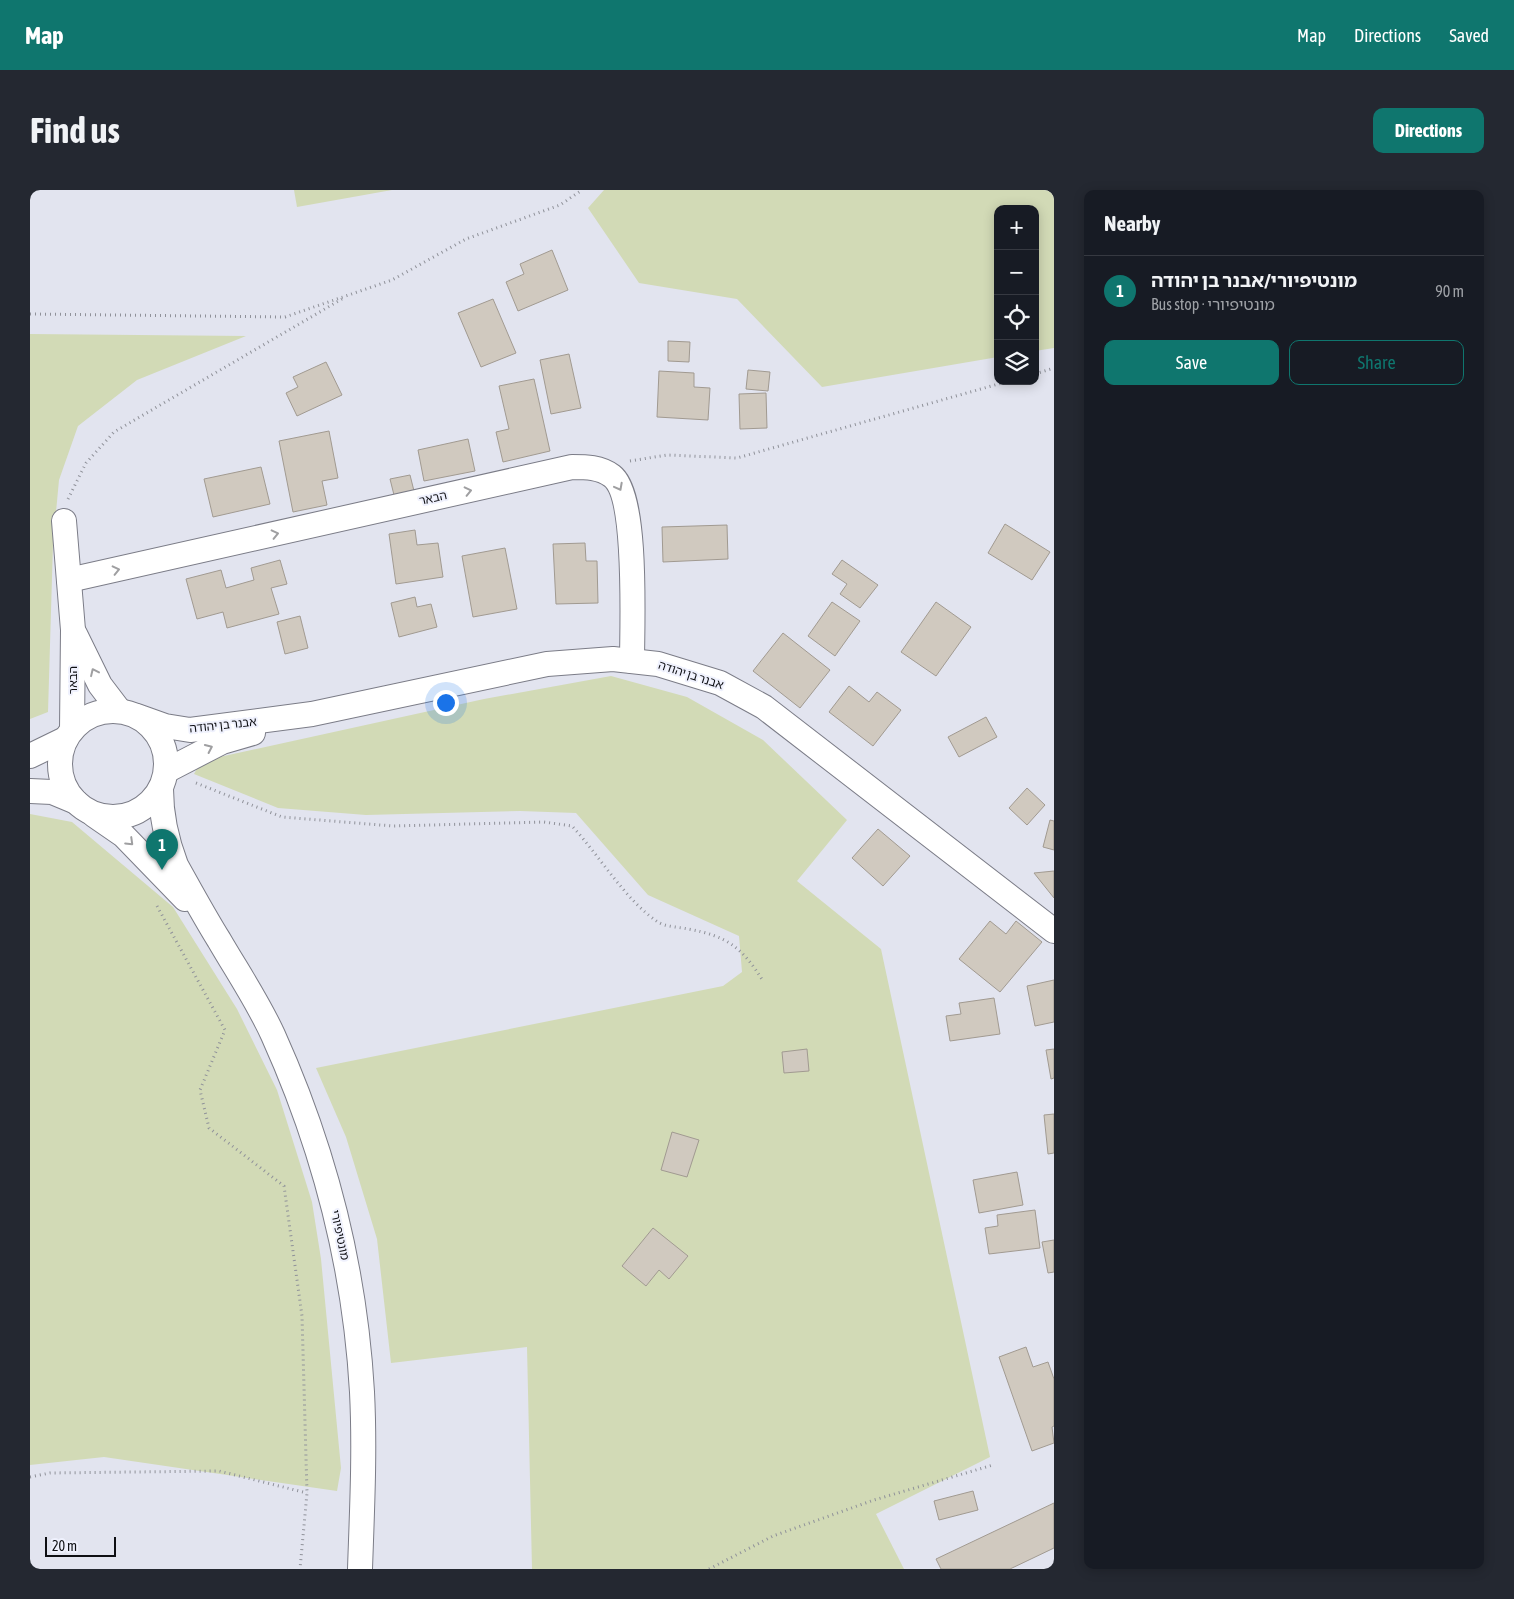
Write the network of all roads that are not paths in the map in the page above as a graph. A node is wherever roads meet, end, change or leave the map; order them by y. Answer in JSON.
{"nodes":[{"id":1,"x":64,"y":521,"type":"road end"},
{"id":2,"x":69,"y":580,"type":"junction"},
{"id":3,"x":73,"y":630,"type":"junction"},
{"id":4,"x":632,"y":661,"type":"junction"},
{"id":5,"x":128,"y":713,"type":"junction"},
{"id":6,"x":312,"y":714,"type":"junction"},
{"id":7,"x":69,"y":734,"type":"junction"},
{"id":8,"x":30,"y":756,"type":"edge"},
{"id":9,"x":163,"y":780,"type":"junction"},
{"id":10,"x":30,"y":791,"type":"edge"},
{"id":11,"x":84,"y":808,"type":"junction"},
{"id":12,"x":211,"y":928,"type":"junction"},
{"id":13,"x":1054,"y":931,"type":"edge"},
{"id":14,"x":360,"y":1569,"type":"edge"}],
"edges":[{"from":1,"to":2,"type":"street","name":"הבאר"},
{"from":2,"to":3,"type":"street","name":"הבאר"},
{"from":2,"to":4,"type":"street","name":"הבאר","one_way":true},
{"from":5,"to":3,"type":"street","name":"הבאר","one_way":true},
{"from":3,"to":7,"type":"street","name":"הבאר"},
{"from":4,"to":6,"type":"street","name":"אבנר בן יהודה"},
{"from":4,"to":13,"type":"street","name":"אבנר בן יהודה"},
{"from":5,"to":6,"type":"street","name":"אבנר בן יהודה"},
{"from":5,"to":7,"type":"street"},
{"from":5,"to":9,"type":"street"},
{"from":9,"to":6,"type":"street","name":"אבנר בן יהודה","one_way":true},
{"from":7,"to":8,"type":"street"},
{"from":7,"to":11,"type":"street"},
{"from":9,"to":11,"type":"street"},
{"from":9,"to":12,"type":"street","name":"מונטיפיורי"},
{"from":10,"to":11,"type":"street"},
{"from":11,"to":12,"type":"street","name":"מונטיפיורי","one_way":true},
{"from":12,"to":14,"type":"street","name":"מונטיפיורי"}]}
